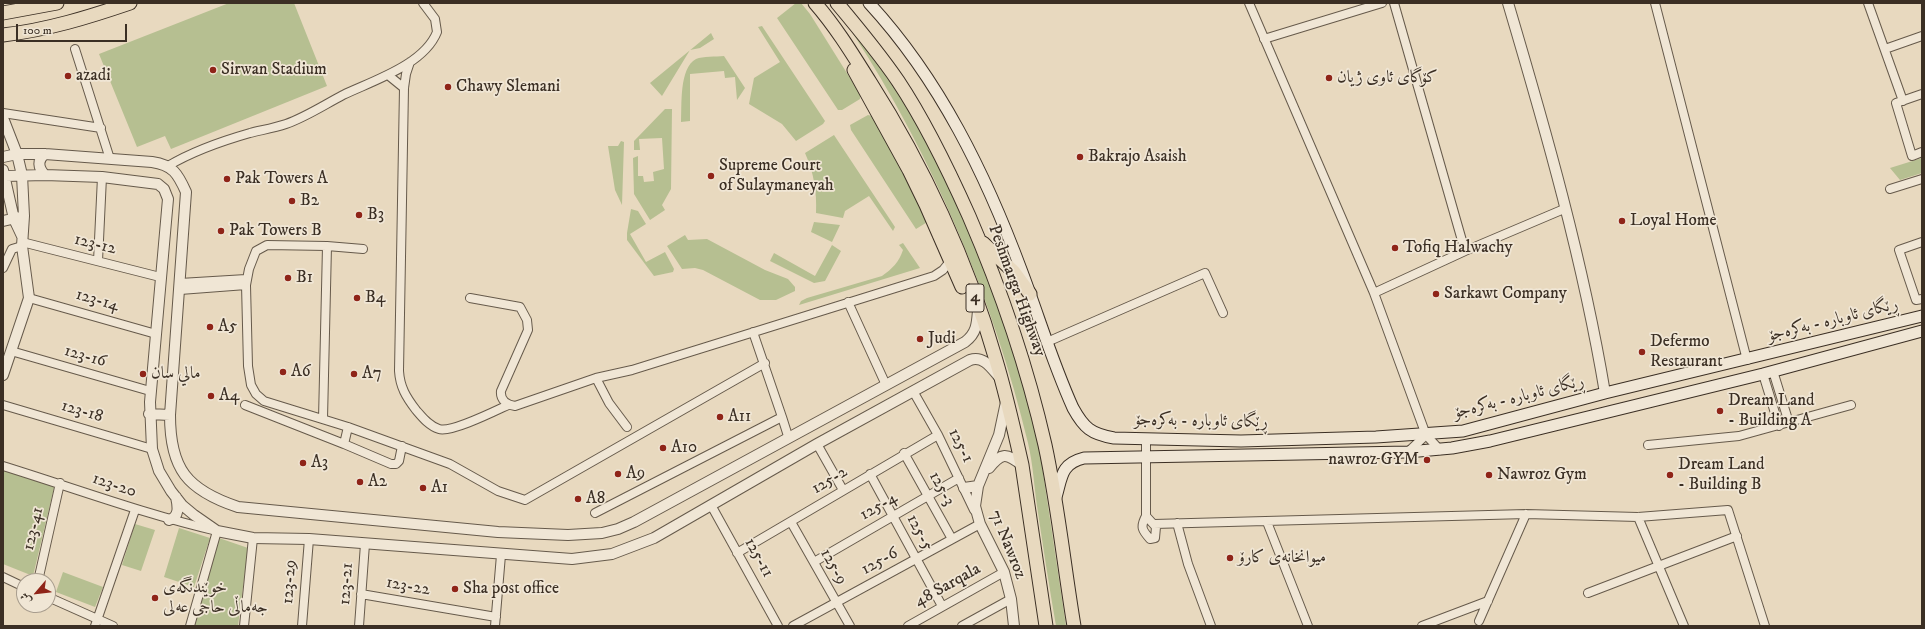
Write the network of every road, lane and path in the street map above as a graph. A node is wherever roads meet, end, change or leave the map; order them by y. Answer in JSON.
{"nodes":[{"id":1,"x":57,"y":3,"type":"edge"},
{"id":2,"x":130,"y":3,"type":"edge"},
{"id":3,"x":422,"y":3,"type":"edge"},
{"id":4,"x":815,"y":3,"type":"edge"},
{"id":5,"x":837,"y":3,"type":"edge"},
{"id":6,"x":840,"y":3,"type":"edge"},
{"id":7,"x":869,"y":3,"type":"edge"},
{"id":8,"x":1248,"y":3,"type":"edge"},
{"id":9,"x":1382,"y":3,"type":"edge"},
{"id":10,"x":1394,"y":3,"type":"edge"},
{"id":11,"x":1508,"y":3,"type":"edge"},
{"id":12,"x":1655,"y":3,"type":"edge"},
{"id":13,"x":1868,"y":3,"type":"edge"},
{"id":14,"x":3,"y":13,"type":"edge"},
{"id":15,"x":859,"y":29,"type":"junction"},
{"id":16,"x":5,"y":36,"type":"edge"},
{"id":17,"x":1922,"y":36,"type":"edge"},
{"id":18,"x":841,"y":37,"type":"junction"},
{"id":19,"x":1264,"y":39,"type":"junction"},
{"id":20,"x":75,"y":49,"type":"dead end"},
{"id":21,"x":1885,"y":49,"type":"junction"},
{"id":22,"x":410,"y":62,"type":"junction"},
{"id":23,"x":388,"y":75,"type":"junction"},
{"id":24,"x":404,"y":88,"type":"junction"},
{"id":25,"x":1922,"y":94,"type":"edge"},
{"id":26,"x":1903,"y":101,"type":"junction"},
{"id":27,"x":3,"y":113,"type":"edge"},
{"id":28,"x":3,"y":118,"type":"edge"},
{"id":29,"x":101,"y":128,"type":"junction"},
{"id":30,"x":7,"y":142,"type":"edge"},
{"id":31,"x":1922,"y":152,"type":"edge"},
{"id":32,"x":17,"y":154,"type":"junction"},
{"id":33,"x":45,"y":154,"type":"junction"},
{"id":34,"x":3,"y":157,"type":"edge"},
{"id":35,"x":110,"y":159,"type":"junction"},
{"id":36,"x":168,"y":166,"type":"junction"},
{"id":37,"x":4,"y":174,"type":"edge"},
{"id":38,"x":45,"y":174,"type":"junction"},
{"id":39,"x":22,"y":175,"type":"junction"},
{"id":40,"x":102,"y":177,"type":"junction"},
{"id":41,"x":1922,"y":179,"type":"edge"},
{"id":42,"x":1890,"y":189,"type":"dead end"},
{"id":43,"x":8,"y":196,"type":"junction"},
{"id":44,"x":3,"y":207,"type":"edge"},
{"id":45,"x":1564,"y":209,"type":"junction"},
{"id":46,"x":19,"y":218,"type":"junction"},
{"id":47,"x":3,"y":221,"type":"edge"},
{"id":48,"x":977,"y":234,"type":"junction"},
{"id":49,"x":22,"y":241,"type":"junction"},
{"id":50,"x":1922,"y":242,"type":"edge"},
{"id":51,"x":327,"y":246,"type":"junction"},
{"id":52,"x":363,"y":249,"type":"dead end"},
{"id":53,"x":1465,"y":251,"type":"junction"},
{"id":54,"x":951,"y":260,"type":"junction"},
{"id":55,"x":98,"y":261,"type":"junction"},
{"id":56,"x":3,"y":268,"type":"edge"},
{"id":57,"x":160,"y":277,"type":"junction"},
{"id":58,"x":246,"y":282,"type":"junction"},
{"id":59,"x":180,"y":286,"type":"junction"},
{"id":60,"x":1374,"y":293,"type":"junction"},
{"id":61,"x":1030,"y":294,"type":"junction"},
{"id":62,"x":29,"y":298,"type":"junction"},
{"id":63,"x":470,"y":298,"type":"dead end"},
{"id":64,"x":1922,"y":299,"type":"edge"},
{"id":65,"x":848,"y":302,"type":"junction"},
{"id":66,"x":979,"y":308,"type":"junction"},
{"id":67,"x":1223,"y":313,"type":"dead end"},
{"id":68,"x":1922,"y":316,"type":"edge"},
{"id":69,"x":977,"y":324,"type":"junction"},
{"id":70,"x":1922,"y":331,"type":"edge"},
{"id":71,"x":753,"y":332,"type":"junction"},
{"id":72,"x":156,"y":334,"type":"junction"},
{"id":73,"x":1047,"y":342,"type":"junction"},
{"id":74,"x":11,"y":351,"type":"junction"},
{"id":75,"x":995,"y":356,"type":"junction"},
{"id":76,"x":1747,"y":360,"type":"junction"},
{"id":77,"x":765,"y":363,"type":"junction"},
{"id":78,"x":921,"y":366,"type":"junction"},
{"id":79,"x":1768,"y":373,"type":"junction"},
{"id":80,"x":3,"y":375,"type":"edge"},
{"id":81,"x":596,"y":378,"type":"junction"},
{"id":82,"x":1002,"y":380,"type":"junction"},
{"id":83,"x":929,"y":382,"type":"junction"},
{"id":84,"x":886,"y":385,"type":"junction"},
{"id":85,"x":150,"y":391,"type":"junction"},
{"id":86,"x":913,"y":391,"type":"junction"},
{"id":87,"x":1605,"y":393,"type":"junction"},
{"id":88,"x":1006,"y":396,"type":"junction"},
{"id":89,"x":3,"y":405,"type":"edge"},
{"id":90,"x":245,"y":405,"type":"dead end"},
{"id":91,"x":508,"y":405,"type":"junction"},
{"id":92,"x":1851,"y":405,"type":"dead end"},
{"id":93,"x":292,"y":410,"type":"junction"},
{"id":94,"x":149,"y":414,"type":"junction"},
{"id":95,"x":170,"y":415,"type":"junction"},
{"id":96,"x":782,"y":417,"type":"junction"},
{"id":97,"x":322,"y":419,"type":"junction"},
{"id":98,"x":288,"y":422,"type":"junction"},
{"id":99,"x":1789,"y":423,"type":"junction"},
{"id":100,"x":1779,"y":426,"type":"junction"},
{"id":101,"x":348,"y":427,"type":"junction"},
{"id":102,"x":627,"y":427,"type":"dead end"},
{"id":103,"x":1450,"y":433,"type":"junction"},
{"id":104,"x":938,"y":435,"type":"junction"},
{"id":105,"x":1426,"y":435,"type":"junction"},
{"id":106,"x":788,"y":436,"type":"junction"},
{"id":107,"x":1400,"y":436,"type":"junction"},
{"id":108,"x":1146,"y":439,"type":"junction"},
{"id":109,"x":344,"y":444,"type":"junction"},
{"id":110,"x":817,"y":444,"type":"junction"},
{"id":111,"x":1648,"y":444,"type":"dead end"},
{"id":112,"x":402,"y":446,"type":"junction"},
{"id":113,"x":1452,"y":448,"type":"junction"},
{"id":114,"x":152,"y":449,"type":"junction"},
{"id":115,"x":1440,"y":450,"type":"junction"},
{"id":116,"x":1404,"y":452,"type":"junction"},
{"id":117,"x":904,"y":453,"type":"junction"},
{"id":118,"x":1146,"y":458,"type":"junction"},
{"id":119,"x":3,"y":466,"type":"edge"},
{"id":120,"x":1022,"y":466,"type":"junction"},
{"id":121,"x":870,"y":474,"type":"junction"},
{"id":122,"x":982,"y":476,"type":"junction"},
{"id":123,"x":959,"y":478,"type":"junction"},
{"id":124,"x":60,"y":483,"type":"junction"},
{"id":125,"x":978,"y":486,"type":"junction"},
{"id":126,"x":964,"y":488,"type":"junction"},
{"id":127,"x":843,"y":490,"type":"junction"},
{"id":128,"x":928,"y":496,"type":"junction"},
{"id":129,"x":176,"y":497,"type":"junction"},
{"id":130,"x":1055,"y":500,"type":"junction"},
{"id":131,"x":711,"y":505,"type":"junction"},
{"id":132,"x":135,"y":510,"type":"junction"},
{"id":133,"x":595,"y":513,"type":"dead end"},
{"id":134,"x":1526,"y":514,"type":"junction"},
{"id":135,"x":893,"y":516,"type":"junction"},
{"id":136,"x":1146,"y":516,"type":"junction"},
{"id":137,"x":1638,"y":517,"type":"junction"},
{"id":138,"x":169,"y":520,"type":"junction"},
{"id":139,"x":979,"y":520,"type":"junction"},
{"id":140,"x":791,"y":522,"type":"junction"},
{"id":141,"x":1267,"y":522,"type":"junction"},
{"id":142,"x":1177,"y":523,"type":"junction"},
{"id":143,"x":1154,"y":524,"type":"junction"},
{"id":144,"x":217,"y":531,"type":"junction"},
{"id":145,"x":1737,"y":536,"type":"junction"},
{"id":146,"x":253,"y":538,"type":"junction"},
{"id":147,"x":952,"y":539,"type":"junction"},
{"id":148,"x":308,"y":540,"type":"junction"},
{"id":149,"x":365,"y":544,"type":"junction"},
{"id":150,"x":737,"y":553,"type":"junction"},
{"id":151,"x":501,"y":555,"type":"junction"},
{"id":152,"x":916,"y":559,"type":"junction"},
{"id":153,"x":814,"y":562,"type":"junction"},
{"id":154,"x":1659,"y":566,"type":"junction"},
{"id":155,"x":1004,"y":572,"type":"junction"},
{"id":156,"x":40,"y":573,"type":"edge"},
{"id":157,"x":3,"y":577,"type":"edge"},
{"id":158,"x":16,"y":583,"type":"edge"},
{"id":159,"x":1588,"y":593,"type":"dead end"},
{"id":160,"x":361,"y":594,"type":"junction"},
{"id":161,"x":1010,"y":599,"type":"junction"},
{"id":162,"x":56,"y":601,"type":"edge"},
{"id":163,"x":1488,"y":601,"type":"junction"},
{"id":164,"x":836,"y":603,"type":"junction"},
{"id":165,"x":942,"y":606,"type":"junction"},
{"id":166,"x":1474,"y":607,"type":"junction"},
{"id":167,"x":496,"y":617,"type":"junction"},
{"id":168,"x":96,"y":623,"type":"edge"},
{"id":169,"x":1480,"y":623,"type":"edge"},
{"id":170,"x":113,"y":626,"type":"edge"},
{"id":171,"x":190,"y":626,"type":"edge"},
{"id":172,"x":244,"y":626,"type":"edge"},
{"id":173,"x":302,"y":626,"type":"edge"},
{"id":174,"x":359,"y":626,"type":"edge"},
{"id":175,"x":495,"y":626,"type":"edge"},
{"id":176,"x":778,"y":626,"type":"edge"},
{"id":177,"x":794,"y":626,"type":"edge"},
{"id":178,"x":850,"y":626,"type":"edge"},
{"id":179,"x":908,"y":626,"type":"edge"},
{"id":180,"x":962,"y":626,"type":"edge"},
{"id":181,"x":1014,"y":626,"type":"edge"},
{"id":182,"x":1046,"y":626,"type":"edge"},
{"id":183,"x":1074,"y":626,"type":"edge"},
{"id":184,"x":1210,"y":626,"type":"edge"},
{"id":185,"x":1308,"y":626,"type":"edge"},
{"id":186,"x":1422,"y":626,"type":"edge"},
{"id":187,"x":1684,"y":626,"type":"edge"},
{"id":188,"x":1765,"y":626,"type":"edge"}],
"edges":[{"from":1,"to":14,"type":"highway"},
{"from":2,"to":16,"type":"highway"},
{"from":3,"to":22,"type":"street"},
{"from":4,"to":18,"type":"highway","number":"4"},
{"from":5,"to":15,"type":"highway","name":"Peshmarga Highway"},
{"from":6,"to":15,"type":"highway"},
{"from":7,"to":61,"type":"main road","name":"ڕێگای ئاوبارە - بەکرەجۆ"},
{"from":8,"to":19,"type":"street"},
{"from":9,"to":19,"type":"street"},
{"from":10,"to":53,"type":"street"},
{"from":11,"to":45,"type":"street"},
{"from":12,"to":76,"type":"street"},
{"from":13,"to":21,"type":"street"},
{"from":15,"to":48,"type":"highway","name":"Peshmarga Highway","number":"4"},
{"from":17,"to":21,"type":"street"},
{"from":18,"to":54,"type":"highway"},
{"from":18,"to":66,"type":"highway","number":"4"},
{"from":19,"to":60,"type":"street"},
{"from":20,"to":29,"type":"street"},
{"from":21,"to":26,"type":"street"},
{"from":22,"to":23,"type":"street"},
{"from":22,"to":24,"type":"street"},
{"from":23,"to":24,"type":"street"},
{"from":23,"to":36,"type":"street"},
{"from":24,"to":91,"type":"street"},
{"from":25,"to":26,"type":"street"},
{"from":26,"to":31,"type":"street"},
{"from":27,"to":29,"type":"street"},
{"from":28,"to":30,"type":"street"},
{"from":29,"to":35,"type":"street"},
{"from":30,"to":32,"type":"street"},
{"from":32,"to":33,"type":"street"},
{"from":32,"to":34,"type":"street"},
{"from":32,"to":39,"type":"street"},
{"from":33,"to":35,"type":"street"},
{"from":33,"to":38,"type":"street"},
{"from":35,"to":36,"type":"street"},
{"from":36,"to":59,"type":"street"},
{"from":37,"to":39,"type":"street"},
{"from":37,"to":43,"type":"street"},
{"from":38,"to":39,"type":"street"},
{"from":38,"to":40,"type":"street"},
{"from":39,"to":46,"type":"street"},
{"from":40,"to":55,"type":"street"},
{"from":40,"to":57,"type":"street"},
{"from":41,"to":42,"type":"street"},
{"from":43,"to":44,"type":"street"},
{"from":43,"to":46,"type":"street"},
{"from":45,"to":53,"type":"street"},
{"from":45,"to":87,"type":"street"},
{"from":46,"to":47,"type":"street"},
{"from":46,"to":49,"type":"street"},
{"from":48,"to":61,"type":"highway"},
{"from":48,"to":130,"type":"highway","name":"Peshmarga Highway","number":"4"},
{"from":49,"to":55,"type":"street","name":"123-12"},
{"from":49,"to":56,"type":"street"},
{"from":49,"to":62,"type":"street"},
{"from":50,"to":64,"type":"street"},
{"from":51,"to":52,"type":"street"},
{"from":51,"to":58,"type":"street"},
{"from":51,"to":97,"type":"street"},
{"from":53,"to":60,"type":"street"},
{"from":54,"to":65,"type":"street"},
{"from":54,"to":69,"type":"highway"},
{"from":55,"to":57,"type":"street","name":"123-12"},
{"from":57,"to":72,"type":"street"},
{"from":58,"to":59,"type":"street"},
{"from":58,"to":93,"type":"street"},
{"from":59,"to":95,"type":"street"},
{"from":60,"to":105,"type":"street"},
{"from":61,"to":73,"type":"main road","name":"ڕێگای ئاوبارە - بەکرەجۆ"},
{"from":62,"to":72,"type":"street","name":"123-14"},
{"from":62,"to":74,"type":"street"},
{"from":63,"to":91,"type":"street"},
{"from":65,"to":71,"type":"street"},
{"from":65,"to":84,"type":"street"},
{"from":66,"to":69,"type":"street"},
{"from":66,"to":75,"type":"highway","number":"4"},
{"from":67,"to":73,"type":"street"},
{"from":68,"to":76,"type":"main road","name":"ڕێگای ئاوبارە - بەکرەجۆ"},
{"from":69,"to":75,"type":"highway"},
{"from":69,"to":78,"type":"street"},
{"from":70,"to":79,"type":"main road"},
{"from":71,"to":77,"type":"street"},
{"from":71,"to":81,"type":"street"},
{"from":72,"to":85,"type":"street"},
{"from":73,"to":108,"type":"main road","name":"ڕێگای ئاوبارە - بەکرەجۆ"},
{"from":74,"to":80,"type":"street"},
{"from":74,"to":85,"type":"street","name":"123-16"},
{"from":75,"to":82,"type":"highway","number":"4"},
{"from":76,"to":87,"type":"main road","name":"ڕێگای ئاوبارە - بەکرەجۆ"},
{"from":77,"to":96,"type":"street"},
{"from":77,"to":112,"type":"street"},
{"from":78,"to":83,"type":"street"},
{"from":78,"to":84,"type":"street"},
{"from":79,"to":99,"type":"street"},
{"from":79,"to":100,"type":"street"},
{"from":79,"to":113,"type":"main road"},
{"from":81,"to":91,"type":"street"},
{"from":81,"to":102,"type":"street"},
{"from":82,"to":83,"type":"street"},
{"from":82,"to":88,"type":"highway","number":"4"},
{"from":83,"to":86,"type":"street"},
{"from":84,"to":106,"type":"street"},
{"from":85,"to":94,"type":"street"},
{"from":86,"to":104,"type":"street","name":"125-1"},
{"from":86,"to":110,"type":"street"},
{"from":87,"to":103,"type":"main road","name":"ڕێگای ئاوبارە - بەکرەجۆ"},
{"from":88,"to":120,"type":"highway","number":"4"},
{"from":88,"to":122,"type":"street","name":"71 Nawroz"},
{"from":89,"to":114,"type":"street","name":"123-18"},
{"from":90,"to":98,"type":"street"},
{"from":92,"to":99,"type":"street"},
{"from":93,"to":97,"type":"street"},
{"from":93,"to":98,"type":"street"},
{"from":94,"to":95,"type":"street"},
{"from":94,"to":114,"type":"street"},
{"from":95,"to":106,"type":"street"},
{"from":96,"to":106,"type":"street"},
{"from":96,"to":133,"type":"street"},
{"from":97,"to":101,"type":"street"},
{"from":98,"to":109,"type":"street"},
{"from":99,"to":100,"type":"street"},
{"from":100,"to":111,"type":"street"},
{"from":101,"to":109,"type":"street"},
{"from":101,"to":112,"type":"street"},
{"from":103,"to":105,"type":"main road","name":"ڕێگای ئاوبارە - بەکرەجۆ"},
{"from":103,"to":113,"type":"main road"},
{"from":104,"to":117,"type":"street","name":"125-2"},
{"from":104,"to":123,"type":"street","name":"125-1"},
{"from":105,"to":107,"type":"main road","name":"ڕێگای ئاوبارە - بەکرەجۆ"},
{"from":105,"to":115,"type":"street"},
{"from":105,"to":116,"type":"street"},
{"from":107,"to":108,"type":"main road","name":"ڕێگای ئاوبارە - بەکرەجۆ"},
{"from":107,"to":116,"type":"main road"},
{"from":108,"to":118,"type":"street"},
{"from":109,"to":112,"type":"street"},
{"from":110,"to":127,"type":"street"},
{"from":110,"to":131,"type":"street"},
{"from":113,"to":115,"type":"main road"},
{"from":114,"to":129,"type":"street"},
{"from":115,"to":116,"type":"main road"},
{"from":116,"to":118,"type":"main road"},
{"from":117,"to":121,"type":"street","name":"125-2"},
{"from":117,"to":128,"type":"street","name":"125-3"},
{"from":118,"to":130,"type":"main road"},
{"from":118,"to":136,"type":"street"},
{"from":119,"to":124,"type":"street","name":"123-20"},
{"from":120,"to":122,"type":"street","name":"71 Nawroz"},
{"from":120,"to":182,"type":"highway","number":"4"},
{"from":121,"to":127,"type":"street","name":"125-2"},
{"from":121,"to":135,"type":"street","name":"125-5"},
{"from":122,"to":125,"type":"street","name":"71 Nawroz"},
{"from":123,"to":126,"type":"street","name":"125-1"},
{"from":123,"to":128,"type":"street","name":"125-4"},
{"from":124,"to":132,"type":"street","name":"123-20"},
{"from":124,"to":156,"type":"street","name":"123-41"},
{"from":125,"to":126,"type":"street"},
{"from":125,"to":139,"type":"street","name":"71 Nawroz"},
{"from":126,"to":139,"type":"street","name":"125-1"},
{"from":127,"to":140,"type":"street","name":"125-2"},
{"from":128,"to":135,"type":"street","name":"125-4"},
{"from":128,"to":147,"type":"street","name":"125-3"},
{"from":129,"to":138,"type":"street"},
{"from":129,"to":144,"type":"street"},
{"from":130,"to":183,"type":"highway","name":"Peshmarga Highway","number":"4"},
{"from":131,"to":150,"type":"street","name":"125-11"},
{"from":131,"to":151,"type":"street"},
{"from":132,"to":138,"type":"street","name":"123-20"},
{"from":132,"to":168,"type":"street"},
{"from":134,"to":137,"type":"street"},
{"from":134,"to":141,"type":"street"},
{"from":134,"to":163,"type":"street"},
{"from":135,"to":152,"type":"street","name":"125-5"},
{"from":135,"to":153,"type":"street","name":"125-4"},
{"from":136,"to":143,"type":"street"},
{"from":136,"to":143,"type":"street"},
{"from":137,"to":145,"type":"street"},
{"from":137,"to":154,"type":"street"},
{"from":138,"to":144,"type":"street","name":"123-20"},
{"from":139,"to":147,"type":"street","name":"125-6"},
{"from":139,"to":155,"type":"street","name":"71 Nawroz"},
{"from":140,"to":150,"type":"street","name":"125-2"},
{"from":140,"to":153,"type":"street","name":"125-9"},
{"from":141,"to":142,"type":"street"},
{"from":141,"to":185,"type":"street"},
{"from":142,"to":143,"type":"street"},
{"from":142,"to":184,"type":"street"},
{"from":144,"to":146,"type":"street"},
{"from":144,"to":171,"type":"street"},
{"from":145,"to":154,"type":"street"},
{"from":145,"to":188,"type":"street"},
{"from":146,"to":148,"type":"street"},
{"from":146,"to":172,"type":"street"},
{"from":147,"to":152,"type":"street","name":"125-6"},
{"from":148,"to":149,"type":"street"},
{"from":148,"to":173,"type":"street","name":"123-29"},
{"from":149,"to":151,"type":"street"},
{"from":149,"to":160,"type":"street","name":"123-21"},
{"from":150,"to":176,"type":"street","name":"125-11"},
{"from":151,"to":167,"type":"street"},
{"from":152,"to":164,"type":"street","name":"125-6"},
{"from":152,"to":165,"type":"street","name":"125-5"},
{"from":153,"to":164,"type":"street","name":"125-9"},
{"from":154,"to":159,"type":"street"},
{"from":154,"to":187,"type":"street"},
{"from":155,"to":161,"type":"street","name":"71 Nawroz"},
{"from":155,"to":165,"type":"street","name":"48 Sarqala"},
{"from":157,"to":158,"type":"street"},
{"from":160,"to":167,"type":"street","name":"123-22"},
{"from":160,"to":174,"type":"street","name":"123-21"},
{"from":161,"to":180,"type":"street"},
{"from":161,"to":181,"type":"street","name":"71 Nawroz"},
{"from":162,"to":168,"type":"street"},
{"from":163,"to":166,"type":"street"},
{"from":163,"to":169,"type":"street"},
{"from":164,"to":177,"type":"street","name":"125-6"},
{"from":164,"to":178,"type":"street","name":"125-9"},
{"from":165,"to":179,"type":"street","name":"48 Sarqala"},
{"from":166,"to":169,"type":"street"},
{"from":166,"to":186,"type":"street"},
{"from":167,"to":175,"type":"street"},
{"from":168,"to":170,"type":"street"}]}
